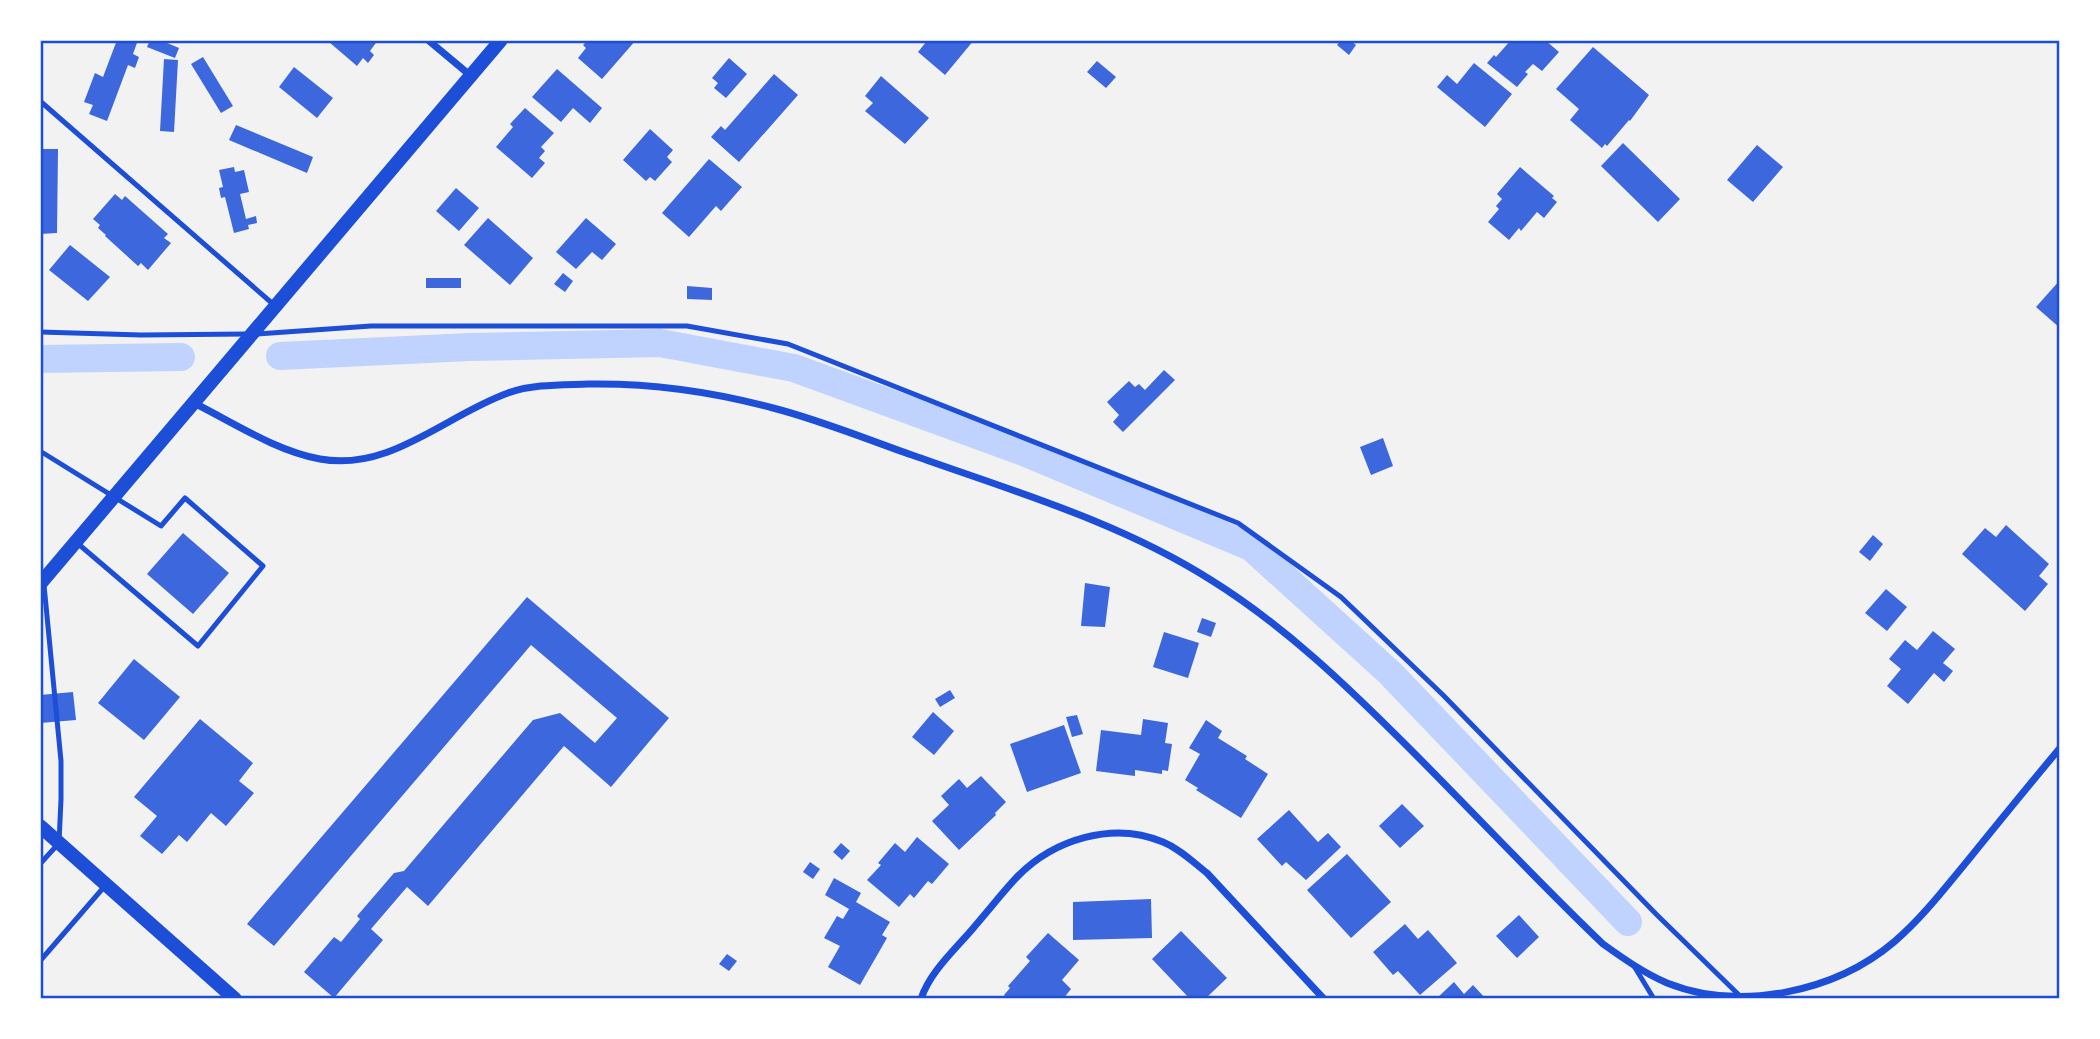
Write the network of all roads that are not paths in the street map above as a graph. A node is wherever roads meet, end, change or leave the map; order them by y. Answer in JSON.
{"nodes":[{"id":1,"x":428,"y":40,"type":"edge"},
{"id":2,"x":501,"y":40,"type":"edge"},
{"id":3,"x":471,"y":76,"type":"junction"},
{"id":4,"x":40,"y":101,"type":"edge"},
{"id":5,"x":275,"y":306,"type":"junction"},
{"id":6,"x":40,"y":332,"type":"edge"},
{"id":7,"x":252,"y":334,"type":"junction"},
{"id":8,"x":193,"y":403,"type":"junction"},
{"id":9,"x":41,"y":453,"type":"edge"},
{"id":10,"x":115,"y":496,"type":"junction"},
{"id":11,"x":76,"y":542,"type":"junction"},
{"id":12,"x":42,"y":582,"type":"edge"},
{"id":13,"x":2060,"y":748,"type":"edge"},
{"id":14,"x":40,"y":826,"type":"edge"},
{"id":15,"x":59,"y":843,"type":"junction"},
{"id":16,"x":40,"y":864,"type":"edge"},
{"id":17,"x":106,"y":885,"type":"junction"},
{"id":18,"x":40,"y":961,"type":"edge"},
{"id":19,"x":1634,"y":966,"type":"junction"},
{"id":20,"x":1741,"y":998,"type":"edge"},
{"id":21,"x":235,"y":999,"type":"edge"},
{"id":22,"x":921,"y":999,"type":"edge"},
{"id":23,"x":1324,"y":999,"type":"edge"},
{"id":24,"x":1654,"y":999,"type":"edge"}],
"edges":[{"from":1,"to":3,"type":"street"},
{"from":2,"to":3,"type":"main road"},
{"from":3,"to":5,"type":"main road"},
{"from":4,"to":5,"type":"lane"},
{"from":5,"to":7,"type":"main road"},
{"from":6,"to":7,"type":"lane"},
{"from":7,"to":8,"type":"main road"},
{"from":7,"to":20,"type":"lane"},
{"from":8,"to":10,"type":"main road"},
{"from":8,"to":19,"type":"street"},
{"from":9,"to":10,"type":"lane"},
{"from":10,"to":11,"type":"main road"},
{"from":10,"to":11,"type":"lane"},
{"from":11,"to":12,"type":"main road"},
{"from":12,"to":15,"type":"lane"},
{"from":13,"to":20,"type":"street"},
{"from":14,"to":15,"type":"main road"},
{"from":15,"to":16,"type":"lane"},
{"from":15,"to":17,"type":"main road"},
{"from":17,"to":18,"type":"lane"},
{"from":17,"to":21,"type":"main road"},
{"from":19,"to":20,"type":"street"},
{"from":19,"to":24,"type":"lane"},
{"from":22,"to":23,"type":"street"}]}
